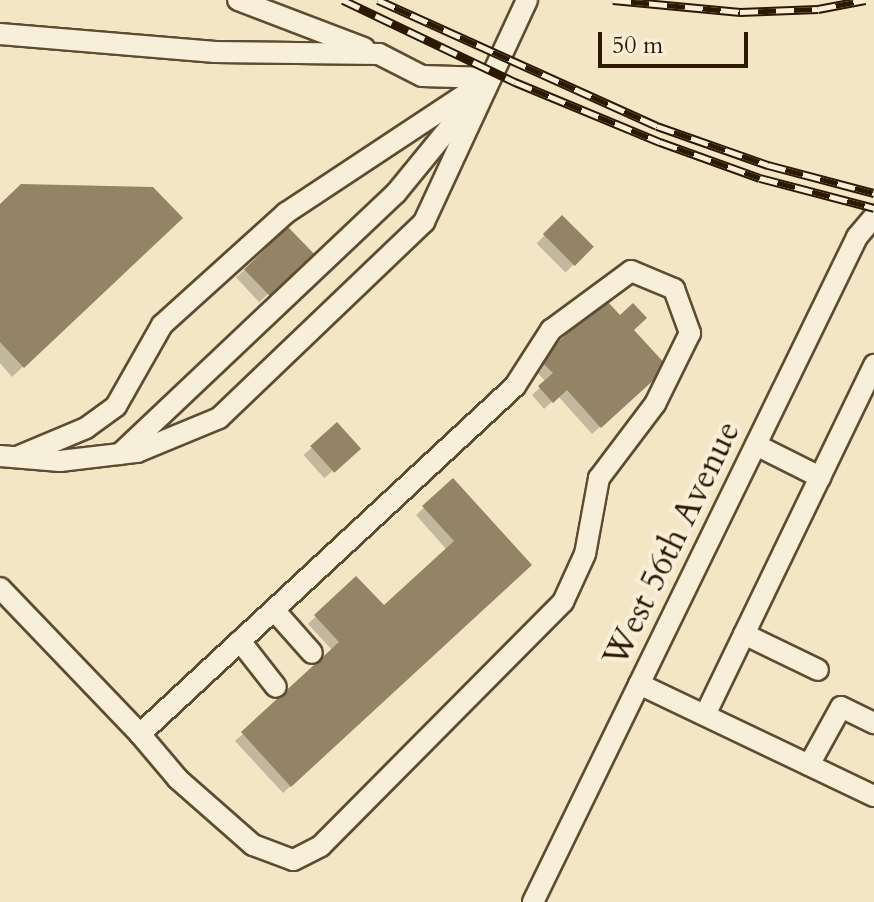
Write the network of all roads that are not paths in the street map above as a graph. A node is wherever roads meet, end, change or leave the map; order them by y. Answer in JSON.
{"nodes":[{"id":1,"x":238,"y":0,"type":"edge"},
{"id":2,"x":526,"y":0,"type":"edge"},
{"id":3,"x":0,"y":34,"type":"edge"},
{"id":4,"x":379,"y":54,"type":"junction"},
{"id":5,"x":490,"y":78,"type":"junction"},
{"id":6,"x":874,"y":217,"type":"edge"},
{"id":7,"x":865,"y":241,"type":"edge"},
{"id":8,"x":874,"y":365,"type":"edge"},
{"id":9,"x":756,"y":445,"type":"junction"},
{"id":10,"x":120,"y":455,"type":"junction"},
{"id":11,"x":6,"y":458,"type":"edge"},
{"id":12,"x":820,"y":477,"type":"junction"},
{"id":13,"x":0,"y":588,"type":"edge"},
{"id":14,"x":274,"y":610,"type":"junction"},
{"id":15,"x":744,"y":634,"type":"junction"},
{"id":16,"x":240,"y":641,"type":"junction"},
{"id":17,"x":312,"y":653,"type":"dead end"},
{"id":18,"x":818,"y":670,"type":"dead end"},
{"id":19,"x":639,"y":684,"type":"junction"},
{"id":20,"x":276,"y":687,"type":"dead end"},
{"id":21,"x":705,"y":715,"type":"junction"},
{"id":22,"x":874,"y":723,"type":"edge"},
{"id":23,"x":140,"y":734,"type":"junction"},
{"id":24,"x":809,"y":765,"type":"junction"},
{"id":25,"x":874,"y":796,"type":"edge"},
{"id":26,"x":533,"y":902,"type":"edge"}],
"edges":[{"from":1,"to":4,"type":"street"},
{"from":2,"to":5,"type":"street"},
{"from":3,"to":4,"type":"street"},
{"from":4,"to":5,"type":"street"},
{"from":5,"to":10,"type":"street"},
{"from":5,"to":10,"type":"street"},
{"from":5,"to":11,"type":"street"},
{"from":6,"to":7,"type":"street","name":"West 56th Avenue"},
{"from":7,"to":9,"type":"street","name":"West 56th Avenue"},
{"from":8,"to":12,"type":"street"},
{"from":9,"to":12,"type":"street"},
{"from":9,"to":19,"type":"street","name":"West 56th Avenue"},
{"from":10,"to":11,"type":"street"},
{"from":12,"to":15,"type":"street"},
{"from":13,"to":23,"type":"street"},
{"from":14,"to":16,"type":"street"},
{"from":14,"to":17,"type":"street"},
{"from":14,"to":23,"type":"street"},
{"from":15,"to":18,"type":"street"},
{"from":15,"to":21,"type":"street"},
{"from":16,"to":20,"type":"street"},
{"from":16,"to":23,"type":"street"},
{"from":19,"to":21,"type":"street"},
{"from":19,"to":26,"type":"street","name":"West 56th Avenue"},
{"from":21,"to":24,"type":"street"},
{"from":22,"to":24,"type":"street"},
{"from":24,"to":25,"type":"street"}]}
